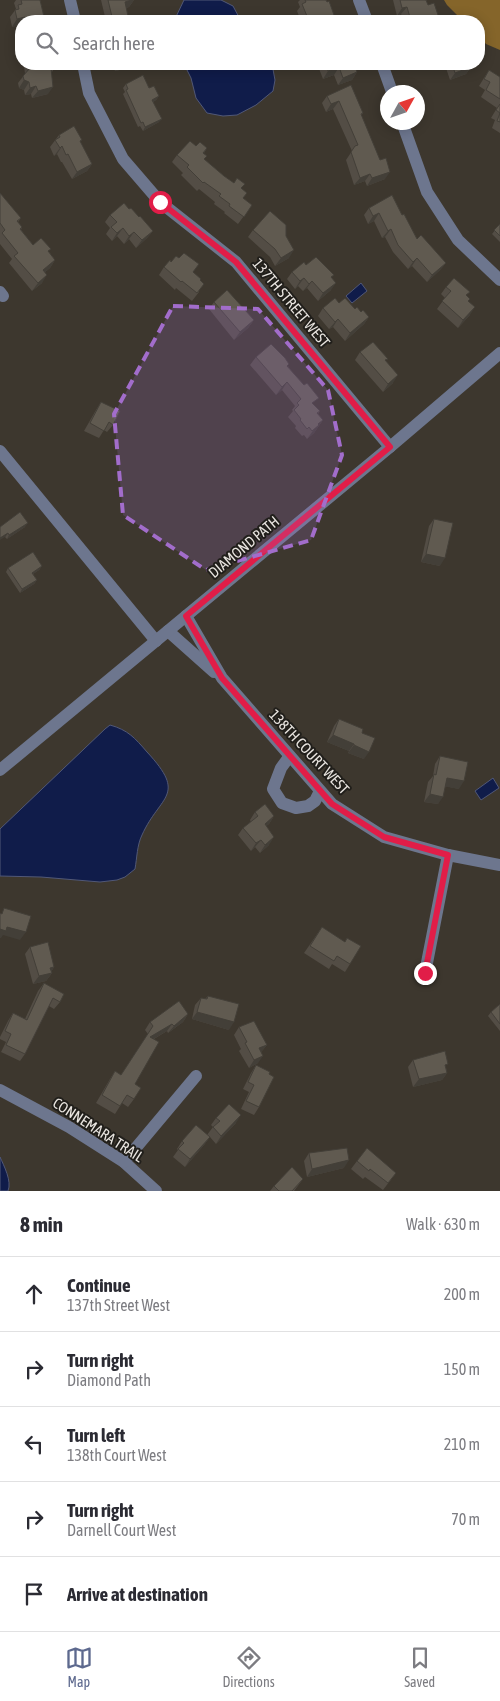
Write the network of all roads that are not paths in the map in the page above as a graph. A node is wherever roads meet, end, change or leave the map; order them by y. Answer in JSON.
{"nodes":[{"id":1,"x":70,"y":0,"type":"edge"},
{"id":2,"x":360,"y":0,"type":"edge"},
{"id":3,"x":74,"y":15,"type":"edge"},
{"id":4,"x":365,"y":15,"type":"edge"},
{"id":5,"x":84,"y":70,"type":"edge"},
{"id":6,"x":384,"y":70,"type":"edge"},
{"id":7,"x":390,"y":85,"type":"edge"},
{"id":8,"x":405,"y":130,"type":"edge"},
{"id":9,"x":500,"y":280,"type":"edge"},
{"id":10,"x":500,"y":353,"type":"edge"},
{"id":11,"x":390,"y":447,"type":"junction"},
{"id":12,"x":0,"y":451,"type":"edge"},
{"id":13,"x":186,"y":616,"type":"junction"},
{"id":14,"x":168,"y":631,"type":"junction"},
{"id":15,"x":156,"y":641,"type":"junction"},
{"id":16,"x":222,"y":678,"type":"junction"},
{"id":17,"x":289,"y":757,"type":"junction"},
{"id":18,"x":2,"y":769,"type":"edge"},
{"id":19,"x":320,"y":791,"type":"junction"},
{"id":20,"x":448,"y":855,"type":"junction"},
{"id":21,"x":500,"y":865,"type":"edge"},
{"id":22,"x":425,"y":973,"type":"dead end"},
{"id":23,"x":196,"y":1076,"type":"dead end"},
{"id":24,"x":0,"y":1091,"type":"edge"},
{"id":25,"x":124,"y":1162,"type":"junction"},
{"id":26,"x":156,"y":1191,"type":"edge"}],
"edges":[{"from":1,"to":3,"type":"street"},
{"from":2,"to":4,"type":"street"},
{"from":5,"to":11,"type":"street","name":"137TH STREET WEST"},
{"from":6,"to":7,"type":"street"},
{"from":8,"to":9,"type":"street"},
{"from":10,"to":11,"type":"street","name":"DIAMOND PATH"},
{"from":11,"to":13,"type":"street","name":"DIAMOND PATH"},
{"from":12,"to":15,"type":"street"},
{"from":13,"to":14,"type":"street","name":"DIAMOND PATH"},
{"from":13,"to":16,"type":"street","name":"138TH COURT WEST"},
{"from":14,"to":15,"type":"street","name":"DIAMOND PATH"},
{"from":14,"to":16,"type":"street","name":"138TH COURT WEST"},
{"from":15,"to":18,"type":"street","name":"DIAMOND PATH"},
{"from":16,"to":17,"type":"street","name":"138TH COURT WEST"},
{"from":17,"to":19,"type":"street","name":"138TH COURT WEST"},
{"from":17,"to":19,"type":"street"},
{"from":19,"to":20,"type":"street","name":"138TH COURT WEST"},
{"from":20,"to":21,"type":"street","name":"138TH COURT WEST"},
{"from":20,"to":22,"type":"street"},
{"from":23,"to":25,"type":"street"},
{"from":24,"to":25,"type":"street","name":"CONNEMARA TRAIL"},
{"from":25,"to":26,"type":"street","name":"CONNEMARA TRAIL"}]}
